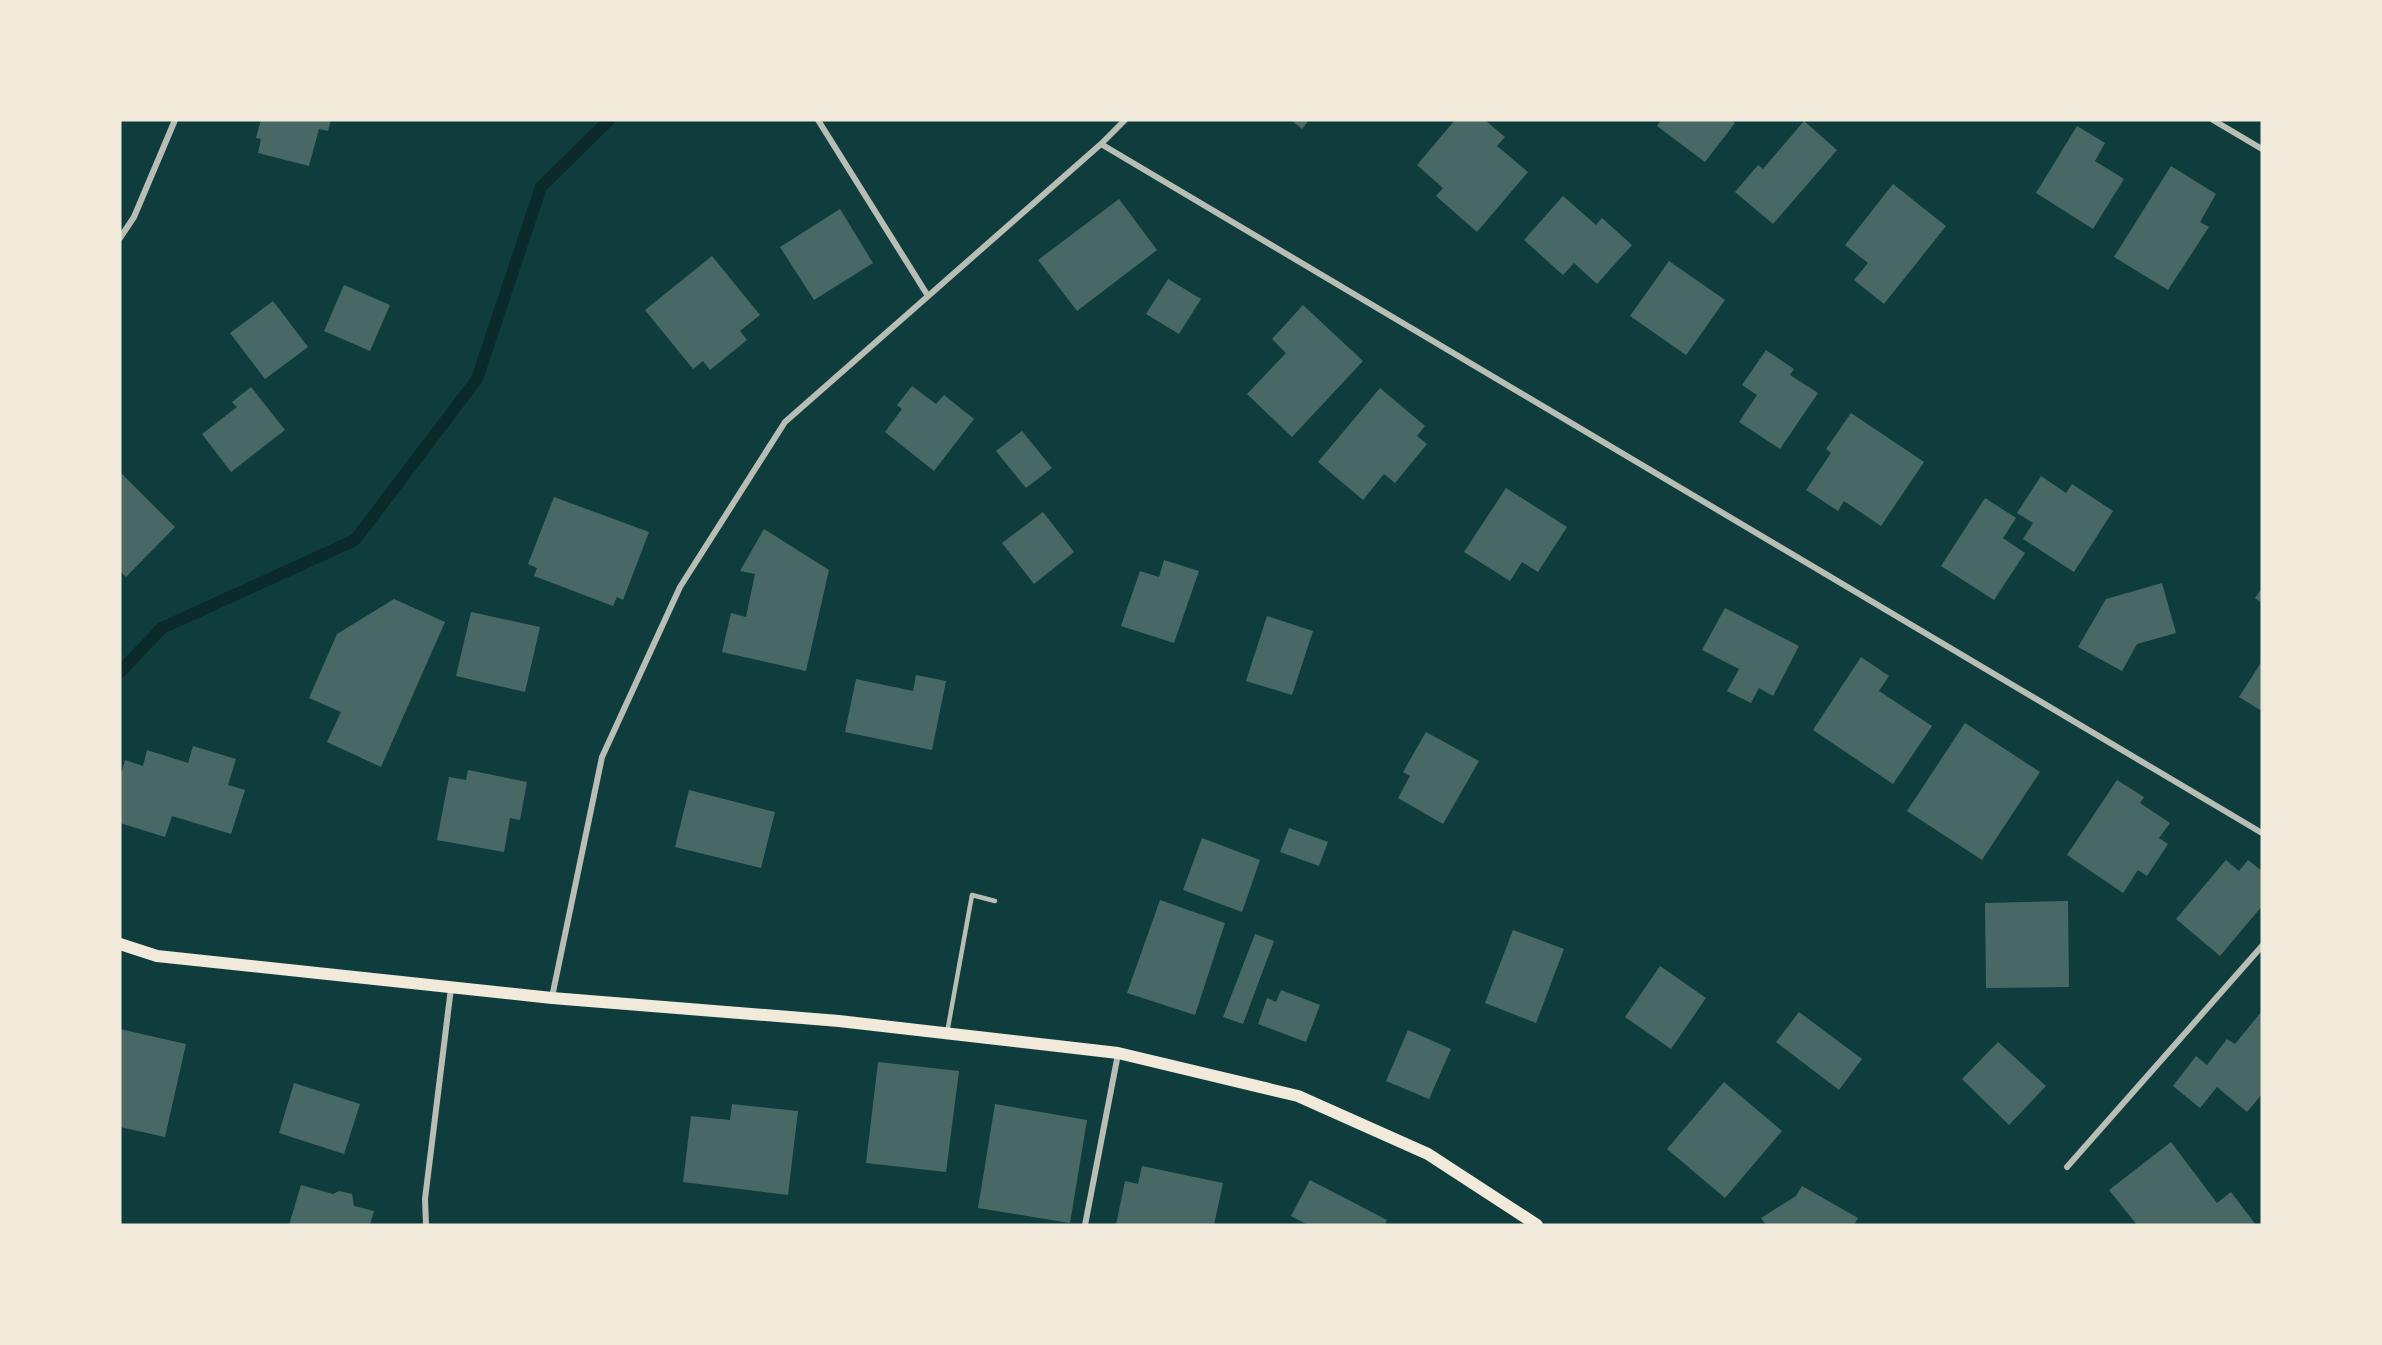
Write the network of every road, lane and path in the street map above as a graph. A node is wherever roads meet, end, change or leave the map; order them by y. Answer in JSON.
{"nodes":[{"id":1,"x":175,"y":120,"type":"edge"},
{"id":2,"x":818,"y":120,"type":"edge"},
{"id":3,"x":1125,"y":120,"type":"edge"},
{"id":4,"x":2213,"y":120,"type":"edge"},
{"id":5,"x":1101,"y":144,"type":"junction"},
{"id":6,"x":2262,"y":149,"type":"edge"},
{"id":7,"x":120,"y":238,"type":"edge"},
{"id":8,"x":928,"y":296,"type":"junction"},
{"id":9,"x":2262,"y":833,"type":"edge"},
{"id":10,"x":995,"y":900,"type":"dead end"},
{"id":11,"x":120,"y":944,"type":"edge"},
{"id":12,"x":2262,"y":946,"type":"edge"},
{"id":13,"x":451,"y":988,"type":"junction"},
{"id":14,"x":552,"y":998,"type":"junction"},
{"id":15,"x":947,"y":1033,"type":"junction"},
{"id":16,"x":1118,"y":1053,"type":"junction"},
{"id":17,"x":2067,"y":1167,"type":"dead end"},
{"id":18,"x":426,"y":1225,"type":"edge"},
{"id":19,"x":1085,"y":1225,"type":"edge"},
{"id":20,"x":1537,"y":1225,"type":"edge"}],
"edges":[{"from":1,"to":7,"type":"street"},
{"from":2,"to":8,"type":"street"},
{"from":3,"to":5,"type":"street"},
{"from":4,"to":6,"type":"street"},
{"from":5,"to":8,"type":"street"},
{"from":5,"to":9,"type":"street"},
{"from":8,"to":14,"type":"street"},
{"from":10,"to":15,"type":"lane"},
{"from":11,"to":13,"type":"main road"},
{"from":12,"to":17,"type":"street"},
{"from":13,"to":14,"type":"main road"},
{"from":13,"to":18,"type":"street"},
{"from":14,"to":15,"type":"main road"},
{"from":15,"to":16,"type":"main road"},
{"from":16,"to":19,"type":"street"},
{"from":16,"to":20,"type":"main road"}]}
